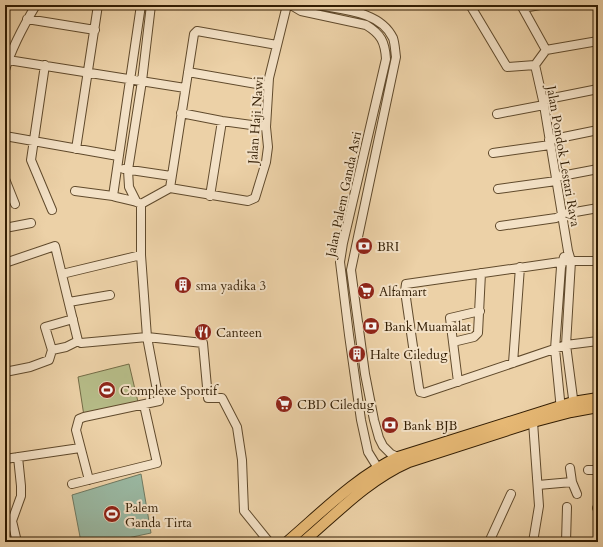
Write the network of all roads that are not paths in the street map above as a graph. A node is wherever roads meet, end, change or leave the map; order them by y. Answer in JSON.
{"nodes":[{"id":1,"x":36,"y":5,"type":"edge"},
{"id":2,"x":98,"y":5,"type":"edge"},
{"id":3,"x":141,"y":5,"type":"edge"},
{"id":4,"x":152,"y":5,"type":"edge"},
{"id":5,"x":287,"y":5,"type":"edge"},
{"id":6,"x":291,"y":5,"type":"edge"},
{"id":7,"x":318,"y":5,"type":"edge"},
{"id":8,"x":470,"y":5,"type":"edge"},
{"id":9,"x":540,"y":5,"type":"edge"},
{"id":10,"x":522,"y":7,"type":"edge"},
{"id":11,"x":303,"y":8,"type":"edge"},
{"id":12,"x":27,"y":19,"type":"junction"},
{"id":13,"x":95,"y":30,"type":"junction"},
{"id":14,"x":598,"y":41,"type":"edge"},
{"id":15,"x":277,"y":45,"type":"junction"},
{"id":16,"x":546,"y":50,"type":"junction"},
{"id":17,"x":8,"y":60,"type":"junction"},
{"id":18,"x":45,"y":65,"type":"junction"},
{"id":19,"x":535,"y":65,"type":"junction"},
{"id":20,"x":5,"y":70,"type":"edge"},
{"id":21,"x":88,"y":72,"type":"junction"},
{"id":22,"x":188,"y":72,"type":"junction"},
{"id":23,"x":131,"y":79,"type":"junction"},
{"id":24,"x":142,"y":81,"type":"junction"},
{"id":25,"x":268,"y":86,"type":"junction"},
{"id":26,"x":186,"y":88,"type":"junction"},
{"id":27,"x":598,"y":89,"type":"edge"},
{"id":28,"x":543,"y":102,"type":"junction"},
{"id":29,"x":181,"y":113,"type":"junction"},
{"id":30,"x":497,"y":114,"type":"dead end"},
{"id":31,"x":222,"y":121,"type":"junction"},
{"id":32,"x":266,"y":127,"type":"junction"},
{"id":33,"x":598,"y":130,"type":"edge"},
{"id":34,"x":5,"y":136,"type":"edge"},
{"id":35,"x":34,"y":141,"type":"junction"},
{"id":36,"x":550,"y":142,"type":"junction"},
{"id":37,"x":76,"y":149,"type":"junction"},
{"id":38,"x":493,"y":153,"type":"dead end"},
{"id":39,"x":118,"y":156,"type":"junction"},
{"id":40,"x":117,"y":168,"type":"junction"},
{"id":41,"x":598,"y":169,"type":"edge"},
{"id":42,"x":128,"y":170,"type":"junction"},
{"id":43,"x":171,"y":176,"type":"junction"},
{"id":44,"x":5,"y":179,"type":"edge"},
{"id":45,"x":556,"y":179,"type":"junction"},
{"id":46,"x":170,"y":188,"type":"junction"},
{"id":47,"x":498,"y":189,"type":"dead end"},
{"id":48,"x":75,"y":191,"type":"dead end"},
{"id":49,"x":113,"y":196,"type":"junction"},
{"id":50,"x":210,"y":196,"type":"junction"},
{"id":51,"x":138,"y":202,"type":"junction"},
{"id":52,"x":15,"y":204,"type":"dead end"},
{"id":53,"x":598,"y":208,"type":"edge"},
{"id":54,"x":52,"y":210,"type":"dead end"},
{"id":55,"x":562,"y":216,"type":"junction"},
{"id":56,"x":31,"y":223,"type":"dead end"},
{"id":57,"x":500,"y":226,"type":"dead end"},
{"id":58,"x":5,"y":228,"type":"edge"},
{"id":59,"x":568,"y":251,"type":"junction"},
{"id":60,"x":141,"y":256,"type":"junction"},
{"id":61,"x":571,"y":260,"type":"junction"},
{"id":62,"x":598,"y":260,"type":"edge"},
{"id":63,"x":562,"y":261,"type":"junction"},
{"id":64,"x":5,"y":263,"type":"edge"},
{"id":65,"x":520,"y":267,"type":"junction"},
{"id":66,"x":481,"y":273,"type":"junction"},
{"id":67,"x":62,"y":274,"type":"junction"},
{"id":68,"x":110,"y":295,"type":"dead end"},
{"id":69,"x":69,"y":302,"type":"junction"},
{"id":70,"x":480,"y":311,"type":"junction"},
{"id":71,"x":73,"y":319,"type":"junction"},
{"id":72,"x":148,"y":337,"type":"junction"},
{"id":73,"x":598,"y":340,"type":"edge"},
{"id":74,"x":78,"y":341,"type":"junction"},
{"id":75,"x":452,"y":342,"type":"junction"},
{"id":76,"x":566,"y":345,"type":"junction"},
{"id":77,"x":555,"y":348,"type":"junction"},
{"id":78,"x":52,"y":350,"type":"junction"},
{"id":79,"x":513,"y":363,"type":"junction"},
{"id":80,"x":5,"y":372,"type":"edge"},
{"id":81,"x":365,"y":374,"type":"junction"},
{"id":82,"x":354,"y":375,"type":"junction"},
{"id":83,"x":458,"y":382,"type":"junction"},
{"id":84,"x":598,"y":398,"type":"edge"},
{"id":85,"x":144,"y":405,"type":"junction"},
{"id":86,"x":574,"y":406,"type":"junction"},
{"id":87,"x":598,"y":407,"type":"edge"},
{"id":88,"x":561,"y":410,"type":"junction"},
{"id":89,"x":533,"y":422,"type":"junction"},
{"id":90,"x":80,"y":448,"type":"junction"},
{"id":91,"x":18,"y":457,"type":"junction"},
{"id":92,"x":398,"y":457,"type":"junction"},
{"id":93,"x":5,"y":459,"type":"edge"},
{"id":94,"x":570,"y":468,"type":"dead end"},
{"id":95,"x":588,"y":470,"type":"dead end"},
{"id":96,"x":598,"y":470,"type":"edge"},
{"id":97,"x":380,"y":472,"type":"junction"},
{"id":98,"x":89,"y":480,"type":"junction"},
{"id":99,"x":572,"y":482,"type":"junction"},
{"id":100,"x":72,"y":484,"type":"dead end"},
{"id":101,"x":538,"y":485,"type":"junction"},
{"id":102,"x":510,"y":494,"type":"dead end"},
{"id":103,"x":577,"y":494,"type":"dead end"},
{"id":104,"x":567,"y":507,"type":"dead end"},
{"id":105,"x":17,"y":542,"type":"edge"},
{"id":106,"x":269,"y":542,"type":"edge"},
{"id":107,"x":286,"y":542,"type":"edge"},
{"id":108,"x":303,"y":542,"type":"edge"},
{"id":109,"x":490,"y":542,"type":"edge"},
{"id":110,"x":533,"y":542,"type":"edge"},
{"id":111,"x":566,"y":542,"type":"edge"}],
"edges":[{"from":1,"to":12,"type":"street"},
{"from":2,"to":13,"type":"street"},
{"from":3,"to":23,"type":"street"},
{"from":4,"to":24,"type":"street"},
{"from":5,"to":15,"type":"street","name":"Jalan Haji Nawi"},
{"from":6,"to":11,"type":"street","name":"Jalan Palem Ganda Asri"},
{"from":7,"to":81,"type":"street","name":"Jalan Palem Ganda Asri"},
{"from":8,"to":19,"type":"street"},
{"from":9,"to":10,"type":"street"},
{"from":10,"to":16,"type":"street"},
{"from":11,"to":82,"type":"street","name":"Jalan Palem Ganda Asri"},
{"from":12,"to":13,"type":"street"},
{"from":12,"to":17,"type":"street"},
{"from":13,"to":21,"type":"street"},
{"from":14,"to":16,"type":"street"},
{"from":15,"to":22,"type":"street"},
{"from":15,"to":25,"type":"street","name":"Jalan Haji Nawi"},
{"from":16,"to":19,"type":"street"},
{"from":17,"to":18,"type":"street"},
{"from":17,"to":20,"type":"street"},
{"from":18,"to":21,"type":"street"},
{"from":18,"to":35,"type":"street"},
{"from":19,"to":28,"type":"street","name":"Jalan Pondok Lestari Raya"},
{"from":21,"to":23,"type":"street"},
{"from":21,"to":37,"type":"street"},
{"from":22,"to":25,"type":"street"},
{"from":22,"to":26,"type":"street"},
{"from":23,"to":24,"type":"street"},
{"from":23,"to":39,"type":"street"},
{"from":24,"to":26,"type":"street"},
{"from":24,"to":42,"type":"street"},
{"from":25,"to":32,"type":"street","name":"Jalan Haji Nawi"},
{"from":26,"to":29,"type":"street"},
{"from":27,"to":28,"type":"street"},
{"from":28,"to":30,"type":"street"},
{"from":28,"to":36,"type":"street","name":"Jalan Pondok Lestari Raya"},
{"from":29,"to":31,"type":"street"},
{"from":29,"to":43,"type":"street"},
{"from":31,"to":32,"type":"street"},
{"from":31,"to":50,"type":"street"},
{"from":32,"to":50,"type":"street","name":"Jalan Haji Nawi"},
{"from":33,"to":36,"type":"street"},
{"from":34,"to":35,"type":"street"},
{"from":35,"to":37,"type":"street"},
{"from":35,"to":54,"type":"street"},
{"from":36,"to":38,"type":"street"},
{"from":36,"to":45,"type":"street","name":"Jalan Pondok Lestari Raya"},
{"from":37,"to":39,"type":"street"},
{"from":39,"to":40,"type":"street"},
{"from":40,"to":42,"type":"street"},
{"from":40,"to":49,"type":"street"},
{"from":41,"to":45,"type":"street"},
{"from":42,"to":43,"type":"street"},
{"from":42,"to":51,"type":"street"},
{"from":43,"to":46,"type":"street"},
{"from":44,"to":52,"type":"street"},
{"from":45,"to":47,"type":"street"},
{"from":45,"to":55,"type":"street","name":"Jalan Pondok Lestari Raya"},
{"from":46,"to":50,"type":"street","name":"Jalan Haji Nawi"},
{"from":46,"to":51,"type":"street"},
{"from":48,"to":49,"type":"street"},
{"from":49,"to":51,"type":"street"},
{"from":51,"to":60,"type":"street"},
{"from":53,"to":55,"type":"street"},
{"from":55,"to":57,"type":"street"},
{"from":55,"to":59,"type":"street","name":"Jalan Pondok Lestari Raya"},
{"from":56,"to":58,"type":"street"},
{"from":59,"to":61,"type":"street","name":"Jalan Pondok Lestari Raya"},
{"from":59,"to":63,"type":"street"},
{"from":60,"to":67,"type":"street"},
{"from":60,"to":72,"type":"street"},
{"from":61,"to":62,"type":"street"},
{"from":61,"to":63,"type":"street"},
{"from":61,"to":76,"type":"street","name":"Jalan Pondok Lestari Raya"},
{"from":63,"to":65,"type":"street"},
{"from":63,"to":77,"type":"street"},
{"from":64,"to":67,"type":"street"},
{"from":65,"to":66,"type":"street"},
{"from":65,"to":79,"type":"street"},
{"from":66,"to":70,"type":"street"},
{"from":66,"to":83,"type":"street"},
{"from":67,"to":69,"type":"street"},
{"from":68,"to":69,"type":"street"},
{"from":69,"to":71,"type":"street"},
{"from":70,"to":75,"type":"street"},
{"from":70,"to":75,"type":"street"},
{"from":71,"to":74,"type":"street"},
{"from":71,"to":78,"type":"street"},
{"from":72,"to":74,"type":"street"},
{"from":72,"to":85,"type":"street"},
{"from":72,"to":106,"type":"street"},
{"from":73,"to":76,"type":"street"},
{"from":74,"to":78,"type":"street"},
{"from":75,"to":83,"type":"street"},
{"from":76,"to":77,"type":"street"},
{"from":76,"to":86,"type":"street","name":"Jalan Pondok Lestari Raya"},
{"from":77,"to":79,"type":"street"},
{"from":77,"to":88,"type":"street"},
{"from":78,"to":80,"type":"street"},
{"from":79,"to":83,"type":"street"},
{"from":81,"to":82,"type":"street"},
{"from":81,"to":92,"type":"street","name":"Jalan Palem Ganda Asri"},
{"from":82,"to":97,"type":"street","name":"Jalan Palem Ganda Asri"},
{"from":84,"to":86,"type":"main road"},
{"from":85,"to":90,"type":"street"},
{"from":85,"to":98,"type":"street"},
{"from":86,"to":87,"type":"main road"},
{"from":86,"to":88,"type":"main road"},
{"from":88,"to":89,"type":"main road"},
{"from":88,"to":92,"type":"main road"},
{"from":89,"to":97,"type":"main road"},
{"from":89,"to":101,"type":"street"},
{"from":90,"to":91,"type":"street"},
{"from":90,"to":98,"type":"street"},
{"from":91,"to":93,"type":"street"},
{"from":91,"to":105,"type":"street"},
{"from":92,"to":97,"type":"main road"},
{"from":94,"to":99,"type":"street"},
{"from":95,"to":96,"type":"street"},
{"from":97,"to":107,"type":"main road"},
{"from":97,"to":108,"type":"main road"},
{"from":98,"to":100,"type":"street"},
{"from":99,"to":101,"type":"street"},
{"from":99,"to":103,"type":"street"},
{"from":101,"to":110,"type":"street"},
{"from":102,"to":109,"type":"street"},
{"from":104,"to":111,"type":"street"}]}
